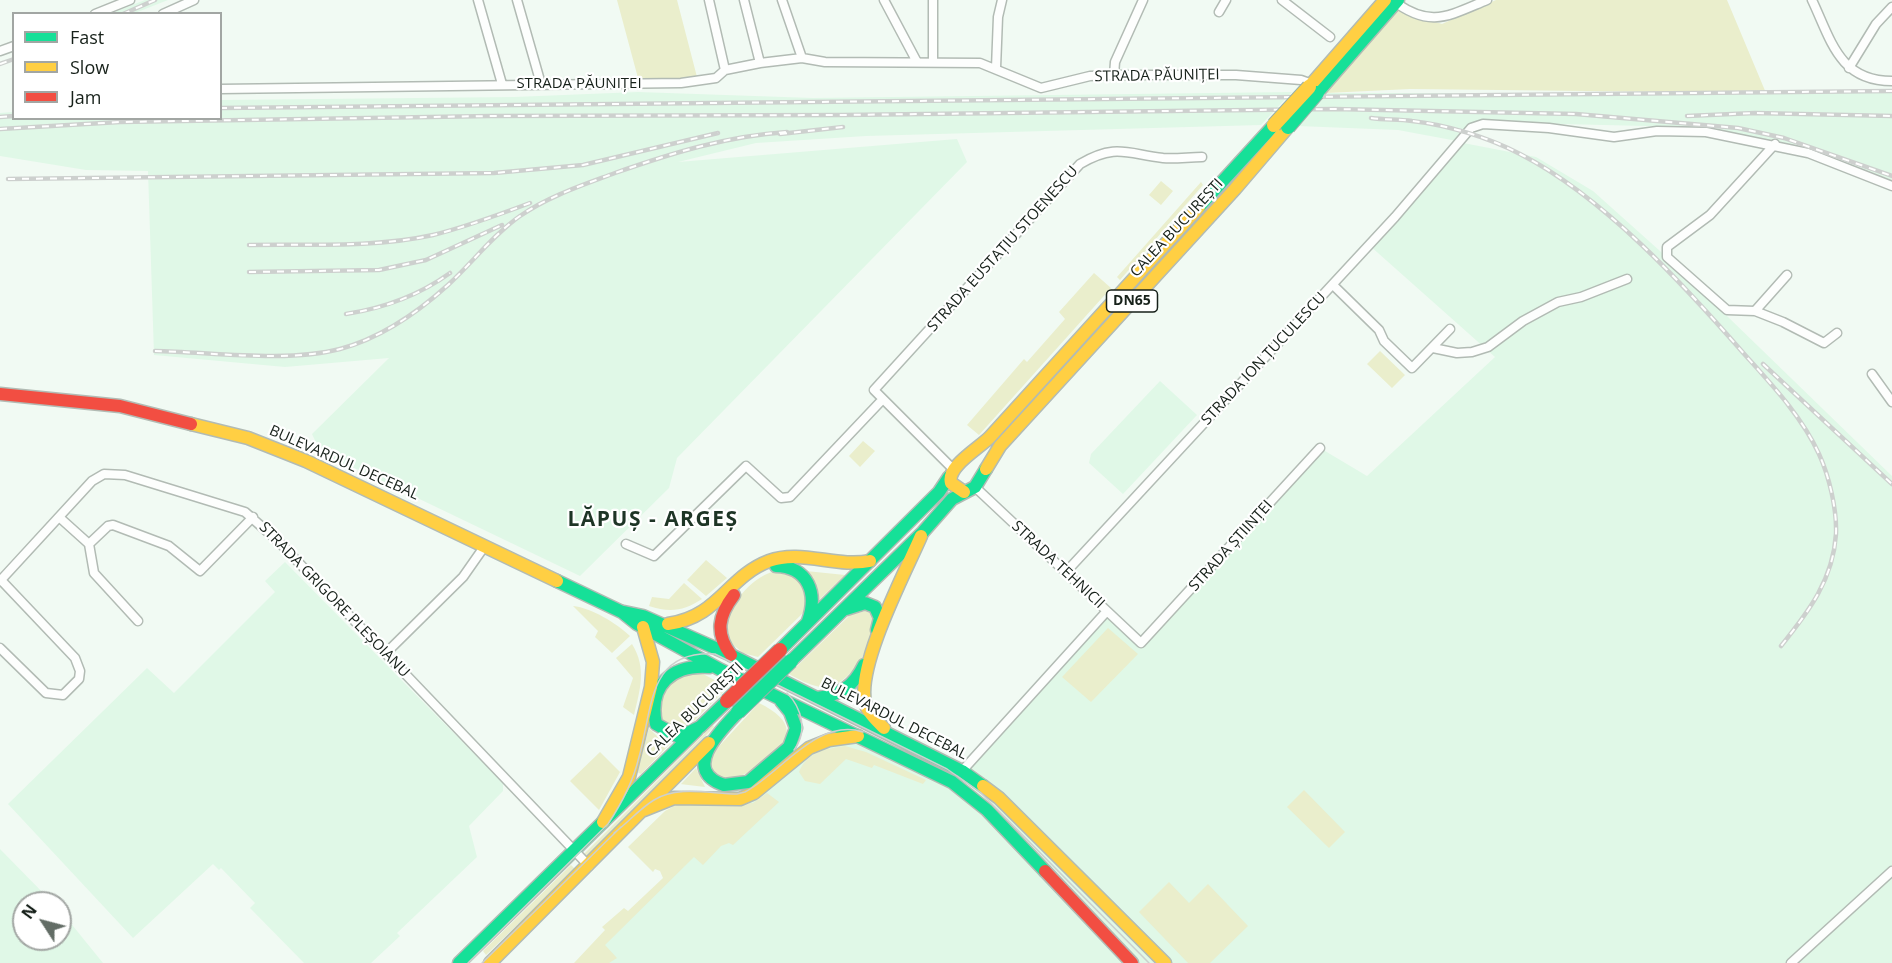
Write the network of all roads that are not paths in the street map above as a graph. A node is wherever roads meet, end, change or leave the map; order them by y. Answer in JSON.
{"nodes":[{"id":1,"x":130,"y":0,"type":"edge"},
{"id":2,"x":194,"y":0,"type":"edge"},
{"id":3,"x":478,"y":0,"type":"edge"},
{"id":4,"x":517,"y":0,"type":"edge"},
{"id":5,"x":709,"y":0,"type":"edge"},
{"id":6,"x":744,"y":0,"type":"edge"},
{"id":7,"x":782,"y":0,"type":"edge"},
{"id":8,"x":884,"y":0,"type":"edge"},
{"id":9,"x":933,"y":0,"type":"edge"},
{"id":10,"x":1002,"y":0,"type":"edge"},
{"id":11,"x":1143,"y":0,"type":"edge"},
{"id":12,"x":1226,"y":0,"type":"edge"},
{"id":13,"x":1282,"y":0,"type":"edge"},
{"id":14,"x":1487,"y":0,"type":"edge"},
{"id":15,"x":1812,"y":0,"type":"edge"},
{"id":16,"x":1392,"y":1,"type":"edge"},
{"id":17,"x":114,"y":2,"type":"edge"},
{"id":18,"x":1892,"y":7,"type":"edge"},
{"id":19,"x":98,"y":12,"type":"edge"},
{"id":20,"x":167,"y":12,"type":"edge"},
{"id":21,"x":1219,"y":12,"type":"dead end"},
{"id":22,"x":1330,"y":37,"type":"dead end"},
{"id":23,"x":802,"y":58,"type":"junction"},
{"id":24,"x":933,"y":61,"type":"junction"},
{"id":25,"x":917,"y":62,"type":"junction"},
{"id":26,"x":760,"y":63,"type":"junction"},
{"id":27,"x":996,"y":68,"type":"junction"},
{"id":28,"x":1849,"y":68,"type":"junction"},
{"id":29,"x":725,"y":70,"type":"junction"},
{"id":30,"x":1114,"y":75,"type":"junction"},
{"id":31,"x":1892,"y":81,"type":"edge"},
{"id":32,"x":502,"y":84,"type":"junction"},
{"id":33,"x":541,"y":84,"type":"junction"},
{"id":34,"x":1315,"y":88,"type":"junction"},
{"id":35,"x":222,"y":89,"type":"edge"},
{"id":36,"x":1775,"y":144,"type":"junction"},
{"id":37,"x":1202,"y":157,"type":"dead end"},
{"id":38,"x":1245,"y":168,"type":"junction"},
{"id":39,"x":1892,"y":186,"type":"edge"},
{"id":40,"x":1787,"y":275,"type":"dead end"},
{"id":41,"x":1627,"y":279,"type":"dead end"},
{"id":42,"x":1333,"y":285,"type":"junction"},
{"id":43,"x":1755,"y":311,"type":"junction"},
{"id":44,"x":1450,"y":328,"type":"dead end"},
{"id":45,"x":1837,"y":333,"type":"dead end"},
{"id":46,"x":1432,"y":348,"type":"junction"},
{"id":47,"x":1872,"y":374,"type":"dead end"},
{"id":48,"x":0,"y":394,"type":"edge"},
{"id":49,"x":882,"y":400,"type":"junction"},
{"id":50,"x":1892,"y":402,"type":"edge"},
{"id":51,"x":1320,"y":448,"type":"dead end"},
{"id":52,"x":954,"y":469,"type":"junction"},
{"id":53,"x":973,"y":486,"type":"junction"},
{"id":54,"x":59,"y":517,"type":"junction"},
{"id":55,"x":253,"y":517,"type":"junction"},
{"id":56,"x":923,"y":532,"type":"junction"},
{"id":57,"x":89,"y":544,"type":"junction"},
{"id":58,"x":626,"y":544,"type":"dead end"},
{"id":59,"x":484,"y":547,"type":"junction"},
{"id":60,"x":870,"y":561,"type":"junction"},
{"id":61,"x":1066,"y":572,"type":"junction"},
{"id":62,"x":1,"y":580,"type":"edge"},
{"id":63,"x":844,"y":609,"type":"junction"},
{"id":64,"x":1107,"y":611,"type":"junction"},
{"id":65,"x":622,"y":612,"type":"junction"},
{"id":66,"x":138,"y":621,"type":"dead end"},
{"id":67,"x":660,"y":623,"type":"junction"},
{"id":68,"x":643,"y":627,"type":"junction"},
{"id":69,"x":804,"y":628,"type":"junction"},
{"id":70,"x":1141,"y":643,"type":"joint"},
{"id":71,"x":0,"y":648,"type":"edge"},
{"id":72,"x":386,"y":653,"type":"junction"},
{"id":73,"x":731,"y":655,"type":"junction"},
{"id":74,"x":721,"y":670,"type":"junction"},
{"id":75,"x":778,"y":698,"type":"junction"},
{"id":76,"x":816,"y":698,"type":"junction"},
{"id":77,"x":700,"y":727,"type":"junction"},
{"id":78,"x":889,"y":733,"type":"junction"},
{"id":79,"x":859,"y":736,"type":"junction"},
{"id":80,"x":712,"y":740,"type":"junction"},
{"id":81,"x":962,"y":771,"type":"junction"},
{"id":82,"x":644,"y":810,"type":"junction"},
{"id":83,"x":603,"y":822,"type":"junction"},
{"id":84,"x":575,"y":850,"type":"junction"},
{"id":85,"x":589,"y":866,"type":"junction"},
{"id":86,"x":1892,"y":871,"type":"edge"},
{"id":87,"x":459,"y":963,"type":"edge"},
{"id":88,"x":490,"y":963,"type":"edge"},
{"id":89,"x":1132,"y":963,"type":"edge"},
{"id":90,"x":1165,"y":963,"type":"edge"},
{"id":91,"x":1791,"y":963,"type":"edge"}],
"edges":[{"from":1,"to":17,"type":"street"},
{"from":2,"to":20,"type":"street"},
{"from":3,"to":32,"type":"street"},
{"from":4,"to":33,"type":"street"},
{"from":5,"to":29,"type":"street"},
{"from":6,"to":26,"type":"street"},
{"from":7,"to":23,"type":"street"},
{"from":8,"to":25,"type":"street"},
{"from":9,"to":24,"type":"street"},
{"from":10,"to":27,"type":"street"},
{"from":11,"to":30,"type":"street"},
{"from":12,"to":21,"type":"street"},
{"from":13,"to":22,"type":"street"},
{"from":14,"to":16,"type":"street"},
{"from":15,"to":28,"type":"street"},
{"from":16,"to":34,"type":"main road","name":"CALEA BUCUREȘTI","number":"DN65"},
{"from":17,"to":19,"type":"street"},
{"from":18,"to":28,"type":"street"},
{"from":23,"to":25,"type":"street","name":"STRADA PĂUNIȚEI"},
{"from":23,"to":26,"type":"street","name":"STRADA PĂUNIȚEI"},
{"from":24,"to":25,"type":"street","name":"STRADA PĂUNIȚEI"},
{"from":24,"to":27,"type":"street","name":"STRADA PĂUNIȚEI"},
{"from":26,"to":29,"type":"street","name":"STRADA PĂUNIȚEI"},
{"from":27,"to":30,"type":"street","name":"STRADA PĂUNIȚEI"},
{"from":28,"to":31,"type":"street"},
{"from":29,"to":33,"type":"street","name":"STRADA PĂUNIȚEI"},
{"from":30,"to":34,"type":"street","name":"STRADA PĂUNIȚEI"},
{"from":32,"to":33,"type":"street","name":"STRADA PĂUNIȚEI"},
{"from":32,"to":35,"type":"street","name":"STRADA PĂUNIȚEI"},
{"from":34,"to":38,"type":"main road","name":"CALEA BUCUREȘTI","number":"DN65","bridge":true},
{"from":34,"to":38,"type":"main road","name":"CALEA BUCUREȘTI","number":"DN65","bridge":true},
{"from":36,"to":39,"type":"street","name":"STRADA ION ȚUCULESCU"},
{"from":36,"to":42,"type":"street","name":"STRADA ION ȚUCULESCU"},
{"from":36,"to":43,"type":"street"},
{"from":37,"to":49,"type":"street","name":"STRADA EUSTAȚIU STOENESCU"},
{"from":38,"to":52,"type":"main road","name":"CALEA BUCUREȘTI","number":"DN65"},
{"from":38,"to":53,"type":"main road","name":"CALEA BUCUREȘTI","number":"DN65"},
{"from":40,"to":43,"type":"street"},
{"from":41,"to":46,"type":"street"},
{"from":42,"to":46,"type":"street"},
{"from":42,"to":61,"type":"street","name":"STRADA ION ȚUCULESCU"},
{"from":43,"to":45,"type":"street"},
{"from":44,"to":46,"type":"street"},
{"from":47,"to":50,"type":"street"},
{"from":48,"to":59,"type":"main road","name":"BULEVARDUL DECEBAL"},
{"from":49,"to":52,"type":"street"},
{"from":49,"to":58,"type":"street"},
{"from":51,"to":70,"type":"street","name":"STRADA ȘTIINȚEI"},
{"from":52,"to":53,"type":"main road"},
{"from":52,"to":53,"type":"main road"},
{"from":52,"to":60,"type":"main road","name":"CALEA BUCUREȘTI","number":"DN65"},
{"from":53,"to":56,"type":"main road","name":"CALEA BUCUREȘTI","number":"DN65"},
{"from":53,"to":61,"type":"street","name":"STRADA TEHNICII"},
{"from":54,"to":55,"type":"street","name":"STRADA GRIGORE PLEȘOIANU"},
{"from":54,"to":57,"type":"street"},
{"from":54,"to":62,"type":"street","name":"STRADA GRIGORE PLEȘOIANU"},
{"from":55,"to":57,"type":"street"},
{"from":55,"to":72,"type":"street","name":"STRADA GRIGORE PLEȘOIANU"},
{"from":56,"to":63,"type":"main road","name":"CALEA BUCUREȘTI","number":"DN65"},
{"from":56,"to":78,"type":"main road"},
{"from":57,"to":66,"type":"street"},
{"from":59,"to":65,"type":"main road","name":"BULEVARDUL DECEBAL"},
{"from":59,"to":72,"type":"street"},
{"from":60,"to":67,"type":"main road"},
{"from":60,"to":69,"type":"main road","name":"CALEA BUCUREȘTI","number":"DN65"},
{"from":61,"to":64,"type":"street","name":"STRADA TEHNICII"},
{"from":62,"to":71,"type":"street","name":"STRADA GRIGORE PLEȘOIANU"},
{"from":63,"to":76,"type":"main road"},
{"from":63,"to":80,"type":"main road","name":"CALEA BUCUREȘTI","number":"DN65","bridge":true},
{"from":64,"to":70,"type":"street","name":"STRADA TEHNICII"},
{"from":64,"to":81,"type":"street"},
{"from":65,"to":67,"type":"main road","name":"BULEVARDUL DECEBAL"},
{"from":65,"to":68,"type":"main road","name":"BULEVARDUL DECEBAL"},
{"from":67,"to":73,"type":"main road","name":"BULEVARDUL DECEBAL"},
{"from":68,"to":74,"type":"main road","name":"BULEVARDUL DECEBAL"},
{"from":68,"to":83,"type":"main road"},
{"from":69,"to":73,"type":"main road"},
{"from":69,"to":77,"type":"main road","name":"CALEA BUCUREȘTI","bridge":true},
{"from":72,"to":84,"type":"street","name":"STRADA GRIGORE PLEȘOIANU"},
{"from":73,"to":76,"type":"main road","name":"BULEVARDUL DECEBAL"},
{"from":74,"to":75,"type":"main road","name":"BULEVARDUL DECEBAL"},
{"from":74,"to":77,"type":"main road"},
{"from":75,"to":79,"type":"main road","name":"BULEVARDUL DECEBAL"},
{"from":75,"to":80,"type":"main road"},
{"from":76,"to":78,"type":"main road","name":"BULEVARDUL DECEBAL"},
{"from":77,"to":83,"type":"main road","name":"CALEA BUCUREȘTI"},
{"from":78,"to":81,"type":"main road","name":"BULEVARDUL DECEBAL"},
{"from":79,"to":82,"type":"main road"},
{"from":79,"to":89,"type":"main road","name":"BULEVARDUL DECEBAL"},
{"from":80,"to":82,"type":"main road","name":"CALEA BUCUREȘTI"},
{"from":81,"to":90,"type":"main road","name":"BULEVARDUL DECEBAL"},
{"from":82,"to":85,"type":"main road","name":"CALEA BUCUREȘTI"},
{"from":83,"to":84,"type":"main road","name":"CALEA BUCUREȘTI"},
{"from":84,"to":85,"type":"street","name":"STRADA GRIGORE PLEȘOIANU"},
{"from":84,"to":87,"type":"main road","name":"CALEA BUCUREȘTI"},
{"from":85,"to":88,"type":"main road","name":"CALEA BUCUREȘTI"},
{"from":86,"to":91,"type":"street"}]}
